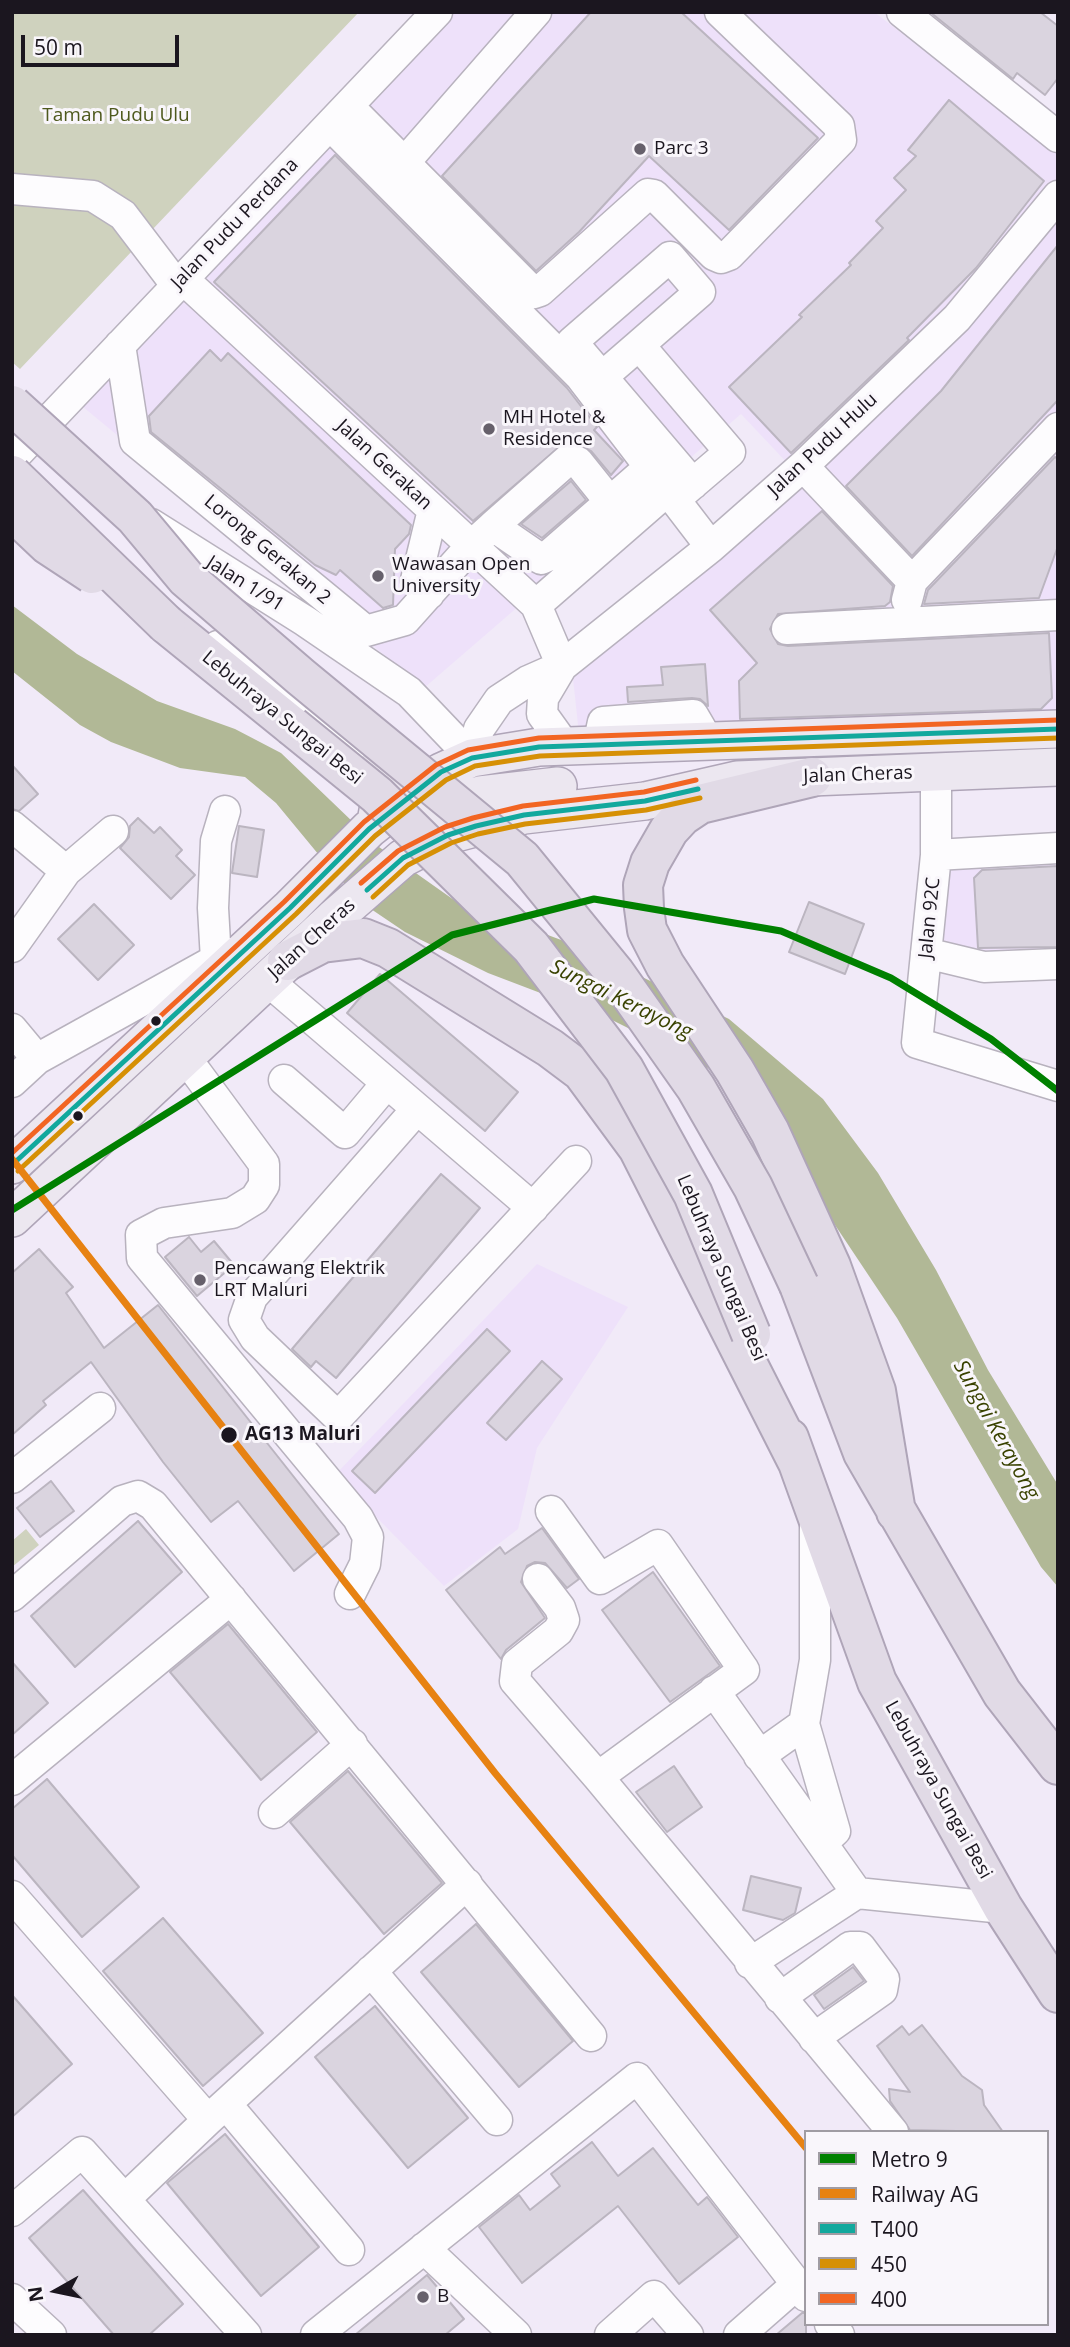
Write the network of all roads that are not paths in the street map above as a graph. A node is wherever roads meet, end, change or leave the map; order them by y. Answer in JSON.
{"nodes":[{"id":1,"x":437,"y":12,"type":"edge"},
{"id":2,"x":536,"y":12,"type":"edge"},
{"id":3,"x":720,"y":12,"type":"edge"},
{"id":4,"x":902,"y":12,"type":"edge"},
{"id":5,"x":339,"y":116,"type":"junction"},
{"id":6,"x":1058,"y":137,"type":"edge"},
{"id":7,"x":404,"y":163,"type":"junction"},
{"id":8,"x":12,"y":188,"type":"edge"},
{"id":9,"x":1054,"y":209,"type":"edge"},
{"id":10,"x":180,"y":282,"type":"junction"},
{"id":11,"x":120,"y":345,"type":"junction"},
{"id":12,"x":639,"y":345,"type":"junction"},
{"id":13,"x":602,"y":377,"type":"junction"},
{"id":14,"x":12,"y":405,"type":"edge"},
{"id":15,"x":1058,"y":428,"type":"edge"},
{"id":16,"x":19,"y":432,"type":"edge"},
{"id":17,"x":12,"y":459,"type":"edge"},
{"id":18,"x":650,"y":467,"type":"junction"},
{"id":19,"x":803,"y":467,"type":"junction"},
{"id":20,"x":12,"y":475,"type":"edge"},
{"id":21,"x":679,"y":491,"type":"junction"},
{"id":22,"x":610,"y":502,"type":"junction"},
{"id":23,"x":433,"y":510,"type":"junction"},
{"id":24,"x":12,"y":512,"type":"edge"},
{"id":25,"x":482,"y":536,"type":"junction"},
{"id":26,"x":711,"y":547,"type":"junction"},
{"id":27,"x":186,"y":578,"type":"junction"},
{"id":28,"x":912,"y":581,"type":"junction"},
{"id":29,"x":429,"y":594,"type":"junction"},
{"id":30,"x":536,"y":605,"type":"junction"},
{"id":31,"x":1058,"y":615,"type":"edge"},
{"id":32,"x":900,"y":623,"type":"junction"},
{"id":33,"x":166,"y":624,"type":"junction"},
{"id":34,"x":787,"y":629,"type":"dead end"},
{"id":35,"x":562,"y":666,"type":"junction"},
{"id":36,"x":1058,"y":729,"type":"edge"},
{"id":37,"x":582,"y":746,"type":"junction"},
{"id":38,"x":472,"y":758,"type":"junction"},
{"id":39,"x":378,"y":766,"type":"junction"},
{"id":40,"x":1058,"y":767,"type":"edge"},
{"id":41,"x":936,"y":772,"type":"junction"},
{"id":42,"x":812,"y":777,"type":"junction"},
{"id":43,"x":412,"y":795,"type":"junction"},
{"id":44,"x":225,"y":811,"type":"dead end"},
{"id":45,"x":478,"y":811,"type":"junction"},
{"id":46,"x":12,"y":826,"type":"edge"},
{"id":47,"x":372,"y":826,"type":"junction"},
{"id":48,"x":113,"y":831,"type":"dead end"},
{"id":49,"x":1058,"y":848,"type":"edge"},
{"id":50,"x":936,"y":855,"type":"junction"},
{"id":51,"x":66,"y":871,"type":"junction"},
{"id":52,"x":12,"y":947,"type":"edge"},
{"id":53,"x":926,"y":953,"type":"junction"},
{"id":54,"x":272,"y":959,"type":"junction"},
{"id":55,"x":1058,"y":964,"type":"edge"},
{"id":56,"x":219,"y":966,"type":"junction"},
{"id":57,"x":12,"y":1029,"type":"edge"},
{"id":58,"x":185,"y":1057,"type":"junction"},
{"id":59,"x":37,"y":1059,"type":"junction"},
{"id":60,"x":284,"y":1080,"type":"dead end"},
{"id":61,"x":12,"y":1082,"type":"edge"},
{"id":62,"x":387,"y":1083,"type":"junction"},
{"id":63,"x":1058,"y":1086,"type":"edge"},
{"id":64,"x":417,"y":1109,"type":"junction"},
{"id":65,"x":576,"y":1161,"type":"dead end"},
{"id":66,"x":12,"y":1165,"type":"edge"},
{"id":67,"x":533,"y":1208,"type":"junction"},
{"id":68,"x":12,"y":1217,"type":"edge"},
{"id":69,"x":815,"y":1276,"type":"junction"},
{"id":70,"x":100,"y":1408,"type":"dead end"},
{"id":71,"x":797,"y":1461,"type":"junction"},
{"id":72,"x":12,"y":1478,"type":"edge"},
{"id":73,"x":551,"y":1511,"type":"dead end"},
{"id":74,"x":815,"y":1513,"type":"junction"},
{"id":75,"x":538,"y":1579,"type":"dead end"},
{"id":76,"x":350,"y":1594,"type":"dead end"},
{"id":77,"x":12,"y":1596,"type":"edge"},
{"id":78,"x":231,"y":1599,"type":"junction"},
{"id":79,"x":714,"y":1691,"type":"junction"},
{"id":80,"x":804,"y":1724,"type":"junction"},
{"id":81,"x":352,"y":1744,"type":"junction"},
{"id":82,"x":760,"y":1756,"type":"junction"},
{"id":83,"x":1058,"y":1765,"type":"edge"},
{"id":84,"x":598,"y":1777,"type":"junction"},
{"id":85,"x":12,"y":1780,"type":"edge"},
{"id":86,"x":274,"y":1813,"type":"dead end"},
{"id":87,"x":821,"y":1843,"type":"junction"},
{"id":88,"x":467,"y":1884,"type":"junction"},
{"id":89,"x":857,"y":1893,"type":"junction"},
{"id":90,"x":12,"y":1896,"type":"edge"},
{"id":91,"x":1003,"y":1908,"type":"junction"},
{"id":92,"x":750,"y":1963,"type":"junction"},
{"id":93,"x":371,"y":1971,"type":"junction"},
{"id":94,"x":1058,"y":1993,"type":"edge"},
{"id":95,"x":780,"y":1998,"type":"junction"},
{"id":96,"x":591,"y":2036,"type":"dead end"},
{"id":97,"x":814,"y":2038,"type":"junction"},
{"id":98,"x":217,"y":2112,"type":"junction"},
{"id":99,"x":497,"y":2120,"type":"dead end"},
{"id":100,"x":891,"y":2130,"type":"edge"},
{"id":101,"x":125,"y":2199,"type":"junction"},
{"id":102,"x":12,"y":2211,"type":"edge"},
{"id":103,"x":425,"y":2248,"type":"junction"},
{"id":104,"x":349,"y":2250,"type":"dead end"},
{"id":105,"x":801,"y":2290,"type":"edge"},
{"id":106,"x":12,"y":2298,"type":"edge"},
{"id":107,"x":51,"y":2335,"type":"edge"},
{"id":108,"x":246,"y":2335,"type":"edge"},
{"id":109,"x":316,"y":2335,"type":"edge"},
{"id":110,"x":516,"y":2335,"type":"edge"},
{"id":111,"x":610,"y":2335,"type":"edge"},
{"id":112,"x":688,"y":2335,"type":"edge"},
{"id":113,"x":739,"y":2335,"type":"edge"}],
"edges":[{"from":1,"to":5,"type":"street","name":"Jalan Pudu Perdana"},
{"from":2,"to":7,"type":"street"},
{"from":3,"to":7,"type":"street"},
{"from":4,"to":6,"type":"street"},
{"from":5,"to":7,"type":"street"},
{"from":5,"to":10,"type":"street","name":"Jalan Pudu Perdana"},
{"from":5,"to":18,"type":"street"},
{"from":8,"to":10,"type":"street","name":"Jalan Gerakan"},
{"from":9,"to":19,"type":"street","name":"Jalan Pudu Hulu"},
{"from":10,"to":11,"type":"street","name":"Jalan Pudu Perdana"},
{"from":10,"to":23,"type":"street","name":"Jalan Gerakan"},
{"from":11,"to":16,"type":"street","name":"Jalan Pudu Perdana"},
{"from":11,"to":29,"type":"street","name":"Lorong Gerakan 2"},
{"from":12,"to":13,"type":"street"},
{"from":12,"to":13,"type":"street"},
{"from":12,"to":21,"type":"street"},
{"from":13,"to":21,"type":"street"},
{"from":14,"to":27,"type":"highway","bridge":true},
{"from":15,"to":28,"type":"street"},
{"from":16,"to":17,"type":"street","name":"Jalan Pudu Perdana"},
{"from":16,"to":27,"type":"highway","bridge":true},
{"from":16,"to":38,"type":"street","name":"Jalan 1/91"},
{"from":18,"to":21,"type":"street"},
{"from":18,"to":22,"type":"street"},
{"from":19,"to":26,"type":"street","name":"Jalan Pudu Hulu"},
{"from":19,"to":28,"type":"street"},
{"from":20,"to":33,"type":"highway","bridge":true},
{"from":21,"to":26,"type":"street"},
{"from":21,"to":30,"type":"street"},
{"from":22,"to":25,"type":"street"},
{"from":22,"to":25,"type":"street","name":"Lorong Gerakan 2"},
{"from":23,"to":25,"type":"street","name":"Jalan Gerakan"},
{"from":23,"to":29,"type":"street"},
{"from":24,"to":33,"type":"highway","name":"Lebuhraya Sungai Besi","bridge":true},
{"from":24,"to":39,"type":"street"},
{"from":25,"to":29,"type":"street","name":"Lorong Gerakan 2"},
{"from":25,"to":30,"type":"street","name":"Jalan Gerakan"},
{"from":26,"to":35,"type":"street","name":"Jalan Pudu Hulu"},
{"from":27,"to":69,"type":"highway","bridge":true},
{"from":28,"to":32,"type":"street"},
{"from":30,"to":35,"type":"street","name":"Jalan Gerakan"},
{"from":31,"to":32,"type":"street"},
{"from":32,"to":34,"type":"street"},
{"from":33,"to":71,"type":"highway","name":"Lebuhraya Sungai Besi","bridge":true},
{"from":35,"to":37,"type":"street","name":"Jalan Pudu Hulu"},
{"from":35,"to":38,"type":"street","name":"Jalan Pudu Hulu"},
{"from":36,"to":37,"type":"main road","name":"Jalan Cheras"},
{"from":37,"to":38,"type":"main road","name":"Jalan Cheras"},
{"from":38,"to":43,"type":"main road","name":"Jalan Cheras"},
{"from":38,"to":45,"type":"main road"},
{"from":39,"to":43,"type":"street"},
{"from":39,"to":47,"type":"main road"},
{"from":40,"to":41,"type":"main road","name":"Jalan Cheras"},
{"from":41,"to":42,"type":"main road","name":"Jalan Cheras"},
{"from":41,"to":50,"type":"street","name":"Jalan 92C"},
{"from":42,"to":45,"type":"main road","name":"Jalan Cheras"},
{"from":42,"to":69,"type":"highway"},
{"from":43,"to":45,"type":"main road"},
{"from":43,"to":47,"type":"main road","name":"Jalan Cheras"},
{"from":44,"to":56,"type":"street"},
{"from":45,"to":54,"type":"main road","name":"Jalan Cheras"},
{"from":46,"to":51,"type":"street"},
{"from":47,"to":54,"type":"main road","name":"Jalan Cheras"},
{"from":48,"to":51,"type":"street"},
{"from":49,"to":50,"type":"street"},
{"from":50,"to":53,"type":"street","name":"Jalan 92C"},
{"from":51,"to":52,"type":"street"},
{"from":53,"to":55,"type":"street"},
{"from":53,"to":63,"type":"street","name":"Jalan 92C"},
{"from":54,"to":56,"type":"main road","name":"Jalan Cheras"},
{"from":54,"to":58,"type":"main road","name":"Jalan Cheras"},
{"from":54,"to":62,"type":"street"},
{"from":54,"to":71,"type":"highway"},
{"from":56,"to":59,"type":"street"},
{"from":56,"to":66,"type":"main road","name":"Jalan Cheras"},
{"from":57,"to":59,"type":"street"},
{"from":58,"to":68,"type":"main road","name":"Jalan Cheras"},
{"from":58,"to":76,"type":"street"},
{"from":59,"to":61,"type":"street"},
{"from":60,"to":62,"type":"street"},
{"from":62,"to":64,"type":"street"},
{"from":64,"to":67,"type":"street"},
{"from":64,"to":67,"type":"street"},
{"from":65,"to":67,"type":"street"},
{"from":69,"to":83,"type":"highway"},
{"from":70,"to":72,"type":"street"},
{"from":71,"to":74,"type":"highway","name":"Lebuhraya Sungai Besi"},
{"from":73,"to":79,"type":"street"},
{"from":74,"to":80,"type":"street"},
{"from":74,"to":91,"type":"highway","name":"Lebuhraya Sungai Besi"},
{"from":75,"to":84,"type":"street"},
{"from":77,"to":78,"type":"street"},
{"from":78,"to":81,"type":"street"},
{"from":78,"to":85,"type":"street"},
{"from":79,"to":82,"type":"street"},
{"from":79,"to":84,"type":"street"},
{"from":80,"to":82,"type":"street"},
{"from":80,"to":87,"type":"street"},
{"from":81,"to":86,"type":"street"},
{"from":81,"to":88,"type":"street"},
{"from":82,"to":87,"type":"street"},
{"from":84,"to":92,"type":"street"},
{"from":87,"to":89,"type":"street"},
{"from":88,"to":93,"type":"street"},
{"from":88,"to":96,"type":"street"},
{"from":89,"to":91,"type":"street"},
{"from":89,"to":92,"type":"street"},
{"from":90,"to":98,"type":"street"},
{"from":91,"to":94,"type":"highway","name":"Lebuhraya Sungai Besi"},
{"from":92,"to":95,"type":"street"},
{"from":93,"to":98,"type":"street"},
{"from":93,"to":99,"type":"street"},
{"from":95,"to":97,"type":"street"},
{"from":95,"to":97,"type":"street"},
{"from":97,"to":100,"type":"street"},
{"from":98,"to":101,"type":"street"},
{"from":98,"to":104,"type":"street"},
{"from":101,"to":102,"type":"street"},
{"from":101,"to":108,"type":"street"},
{"from":103,"to":105,"type":"street"},
{"from":103,"to":109,"type":"street"},
{"from":103,"to":110,"type":"street"},
{"from":105,"to":113,"type":"street"},
{"from":106,"to":107,"type":"street"},
{"from":111,"to":112,"type":"street"}]}
